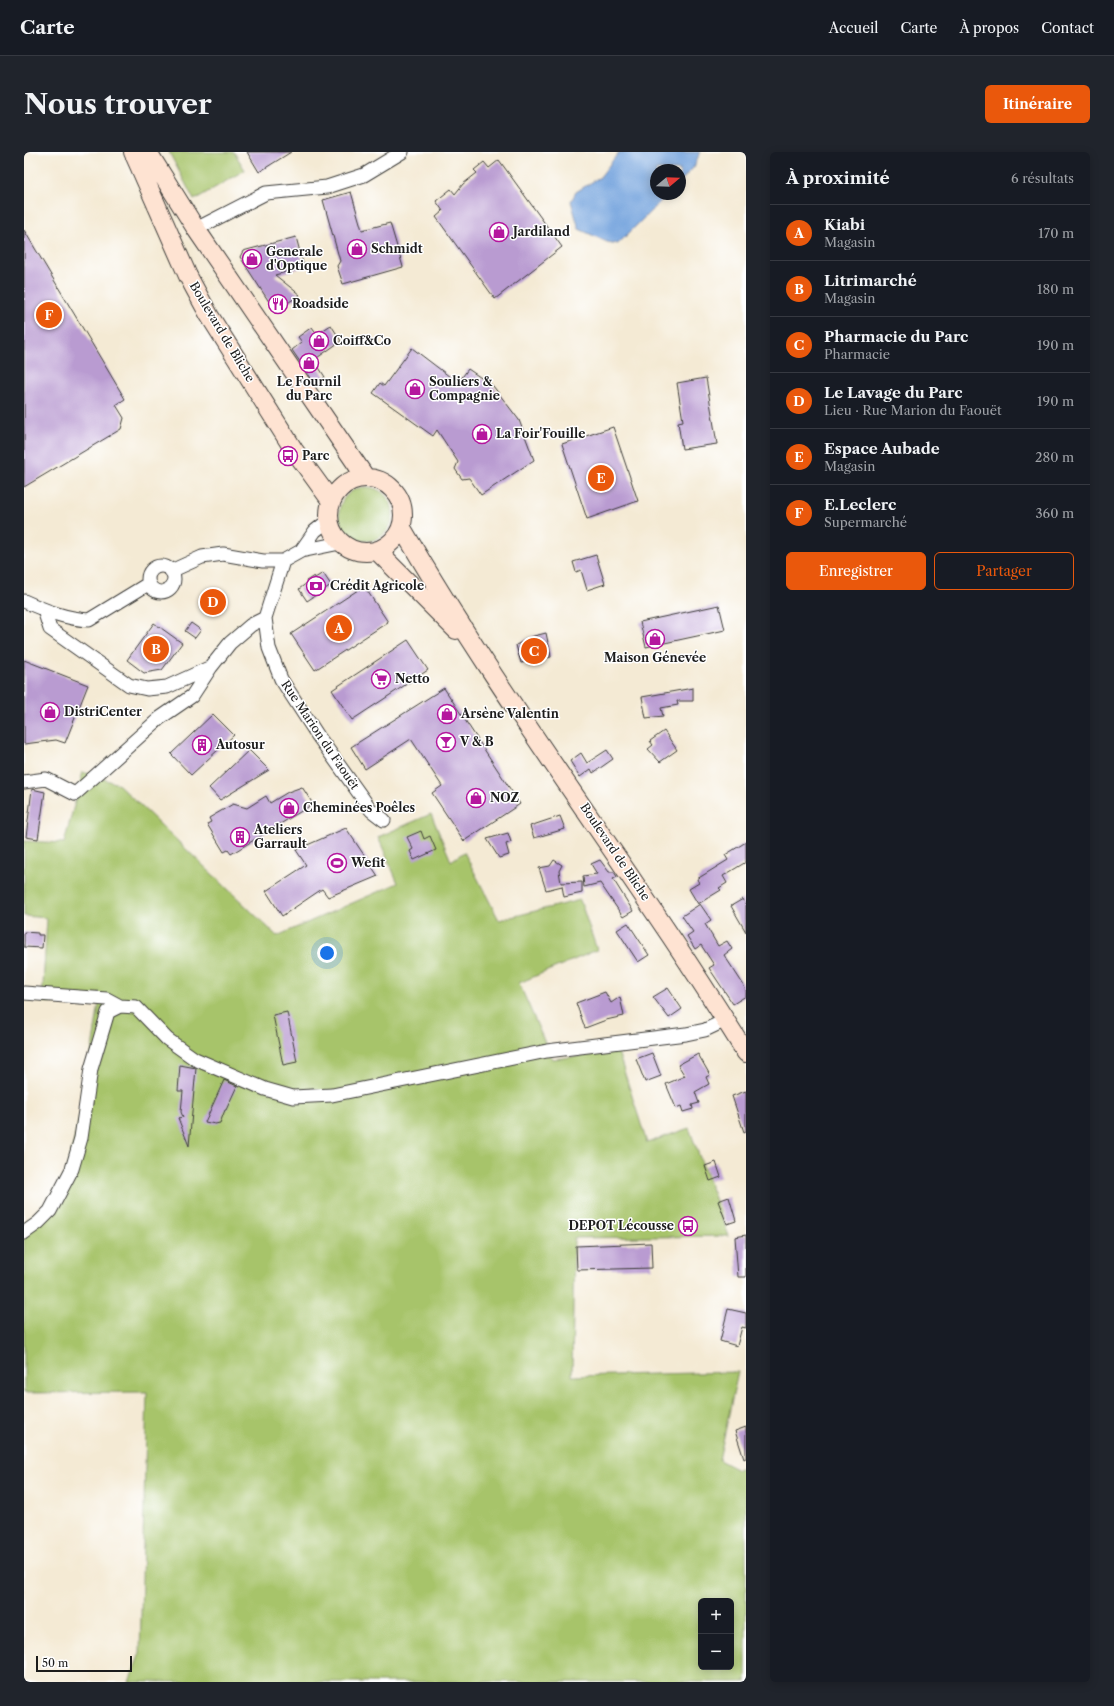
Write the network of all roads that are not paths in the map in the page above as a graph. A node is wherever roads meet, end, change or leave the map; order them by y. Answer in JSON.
{"nodes":[{"id":1,"x":133,"y":152,"type":"edge"},
{"id":2,"x":148,"y":152,"type":"edge"},
{"id":3,"x":402,"y":152,"type":"edge"},
{"id":4,"x":196,"y":229,"type":"junction"},
{"id":5,"x":366,"y":478,"type":"junction"},
{"id":6,"x":331,"y":501,"type":"junction"},
{"id":7,"x":329,"y":520,"type":"junction"},
{"id":8,"x":402,"y":528,"type":"junction"},
{"id":9,"x":340,"y":542,"type":"junction"},
{"id":10,"x":301,"y":551,"type":"junction"},
{"id":11,"x":377,"y":551,"type":"junction"},
{"id":12,"x":283,"y":561,"type":"junction"},
{"id":13,"x":171,"y":571,"type":"junction"},
{"id":14,"x":148,"y":584,"type":"junction"},
{"id":15,"x":24,"y":602,"type":"edge"},
{"id":16,"x":44,"y":610,"type":"junction"},
{"id":17,"x":265,"y":618,"type":"junction"},
{"id":18,"x":479,"y":654,"type":"junction"},
{"id":19,"x":211,"y":667,"type":"junction"},
{"id":20,"x":25,"y":785,"type":"edge"},
{"id":21,"x":384,"y":820,"type":"dead end"},
{"id":22,"x":24,"y":993,"type":"edge"},
{"id":23,"x":120,"y":1006,"type":"junction"},
{"id":24,"x":726,"y":1020,"type":"junction"},
{"id":25,"x":746,"y":1053,"type":"edge"},
{"id":26,"x":24,"y":1233,"type":"edge"}],
"edges":[{"from":1,"to":6,"type":"main road","name":"Boulevard de Bliche"},
{"from":2,"to":4,"type":"main road"},
{"from":3,"to":4,"type":"street"},
{"from":4,"to":5,"type":"main road"},
{"from":5,"to":6,"type":"main road"},
{"from":5,"to":8,"type":"main road"},
{"from":6,"to":7,"type":"main road"},
{"from":7,"to":9,"type":"main road"},
{"from":7,"to":10,"type":"street"},
{"from":8,"to":11,"type":"main road"},
{"from":8,"to":18,"type":"main road","name":"Boulevard de Bliche"},
{"from":9,"to":10,"type":"street"},
{"from":9,"to":11,"type":"main road"},
{"from":10,"to":12,"type":"street"},
{"from":11,"to":18,"type":"main road","name":"Boulevard de Bliche"},
{"from":12,"to":13,"type":"street"},
{"from":12,"to":17,"type":"street","name":"Rue Marion du Faouët"},
{"from":13,"to":14,"type":"street"},
{"from":13,"to":14,"type":"street"},
{"from":14,"to":16,"type":"street"},
{"from":15,"to":16,"type":"street"},
{"from":16,"to":19,"type":"street"},
{"from":17,"to":19,"type":"street"},
{"from":17,"to":21,"type":"street","name":"Rue Marion du Faouët"},
{"from":18,"to":24,"type":"main road","name":"Boulevard de Bliche"},
{"from":19,"to":20,"type":"street"},
{"from":22,"to":23,"type":"street"},
{"from":23,"to":24,"type":"street"},
{"from":23,"to":26,"type":"street"},
{"from":24,"to":25,"type":"main road","name":"Boulevard de Bliche"}]}
